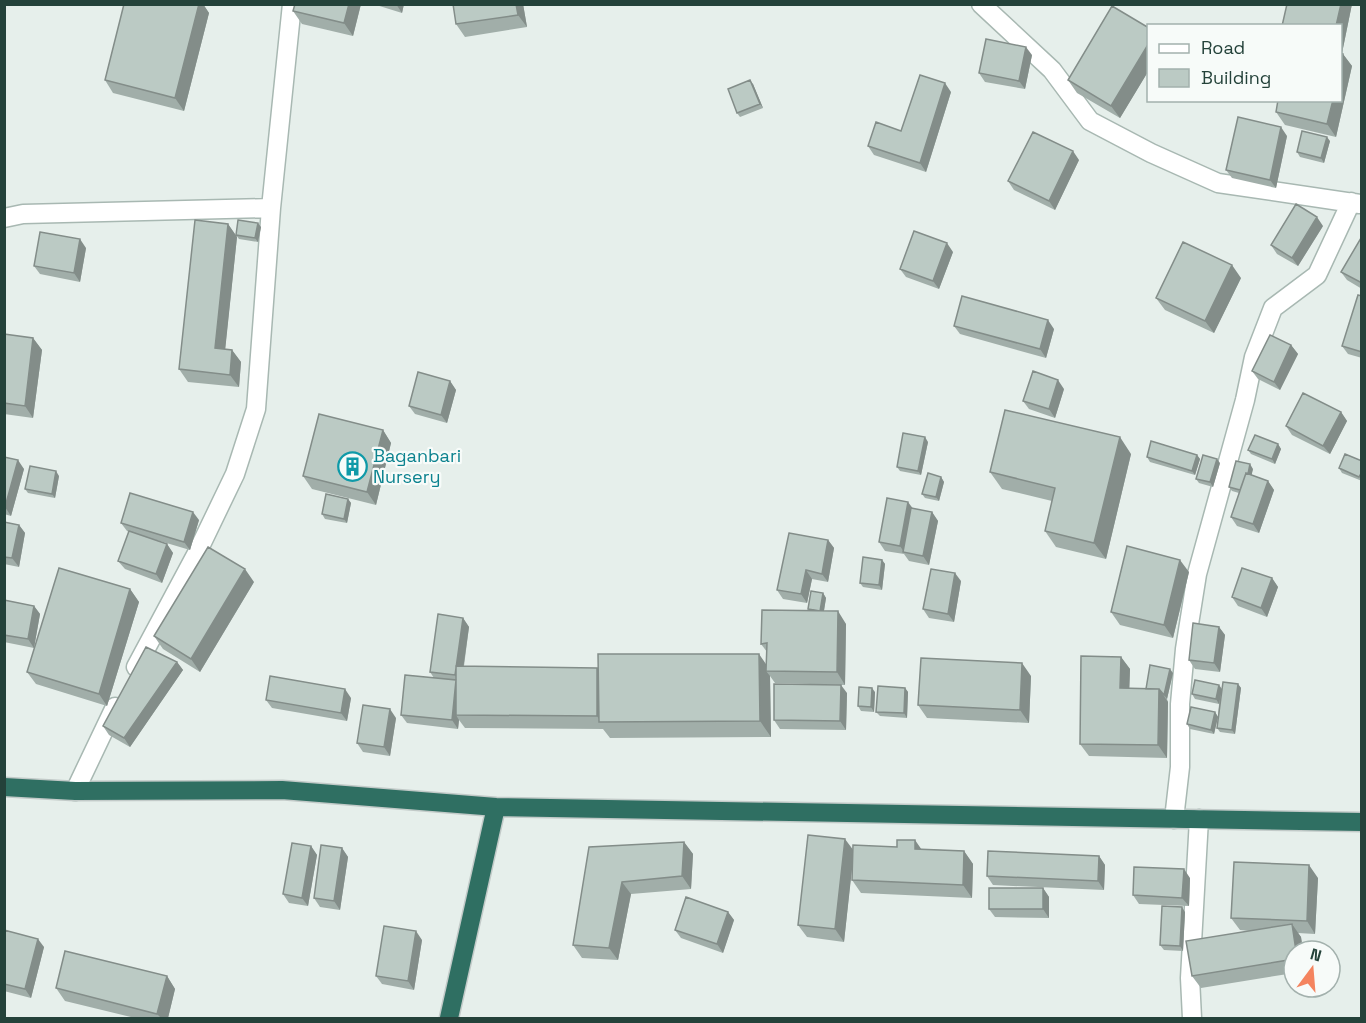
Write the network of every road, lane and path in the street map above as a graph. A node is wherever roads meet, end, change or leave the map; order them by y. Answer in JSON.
{"nodes":[{"id":1,"x":292,"y":4,"type":"edge"},
{"id":2,"x":981,"y":4,"type":"edge"},
{"id":3,"x":1356,"y":204,"type":"edge"},
{"id":4,"x":271,"y":208,"type":"junction"},
{"id":5,"x":4,"y":218,"type":"edge"},
{"id":6,"x":4,"y":788,"type":"edge"},
{"id":7,"x":75,"y":791,"type":"junction"},
{"id":8,"x":496,"y":807,"type":"junction"},
{"id":9,"x":1174,"y":819,"type":"junction"},
{"id":10,"x":1199,"y":819,"type":"junction"},
{"id":11,"x":1362,"y":822,"type":"edge"},
{"id":12,"x":448,"y":1018,"type":"edge"},
{"id":13,"x":1192,"y":1018,"type":"edge"}],
"edges":[{"from":1,"to":4,"type":"street"},
{"from":2,"to":3,"type":"street"},
{"from":3,"to":9,"type":"street"},
{"from":4,"to":5,"type":"street"},
{"from":4,"to":7,"type":"street"},
{"from":6,"to":7,"type":"highway"},
{"from":7,"to":8,"type":"highway"},
{"from":8,"to":9,"type":"highway"},
{"from":8,"to":12,"type":"highway"},
{"from":9,"to":10,"type":"highway"},
{"from":10,"to":11,"type":"highway"},
{"from":10,"to":13,"type":"street"}]}
